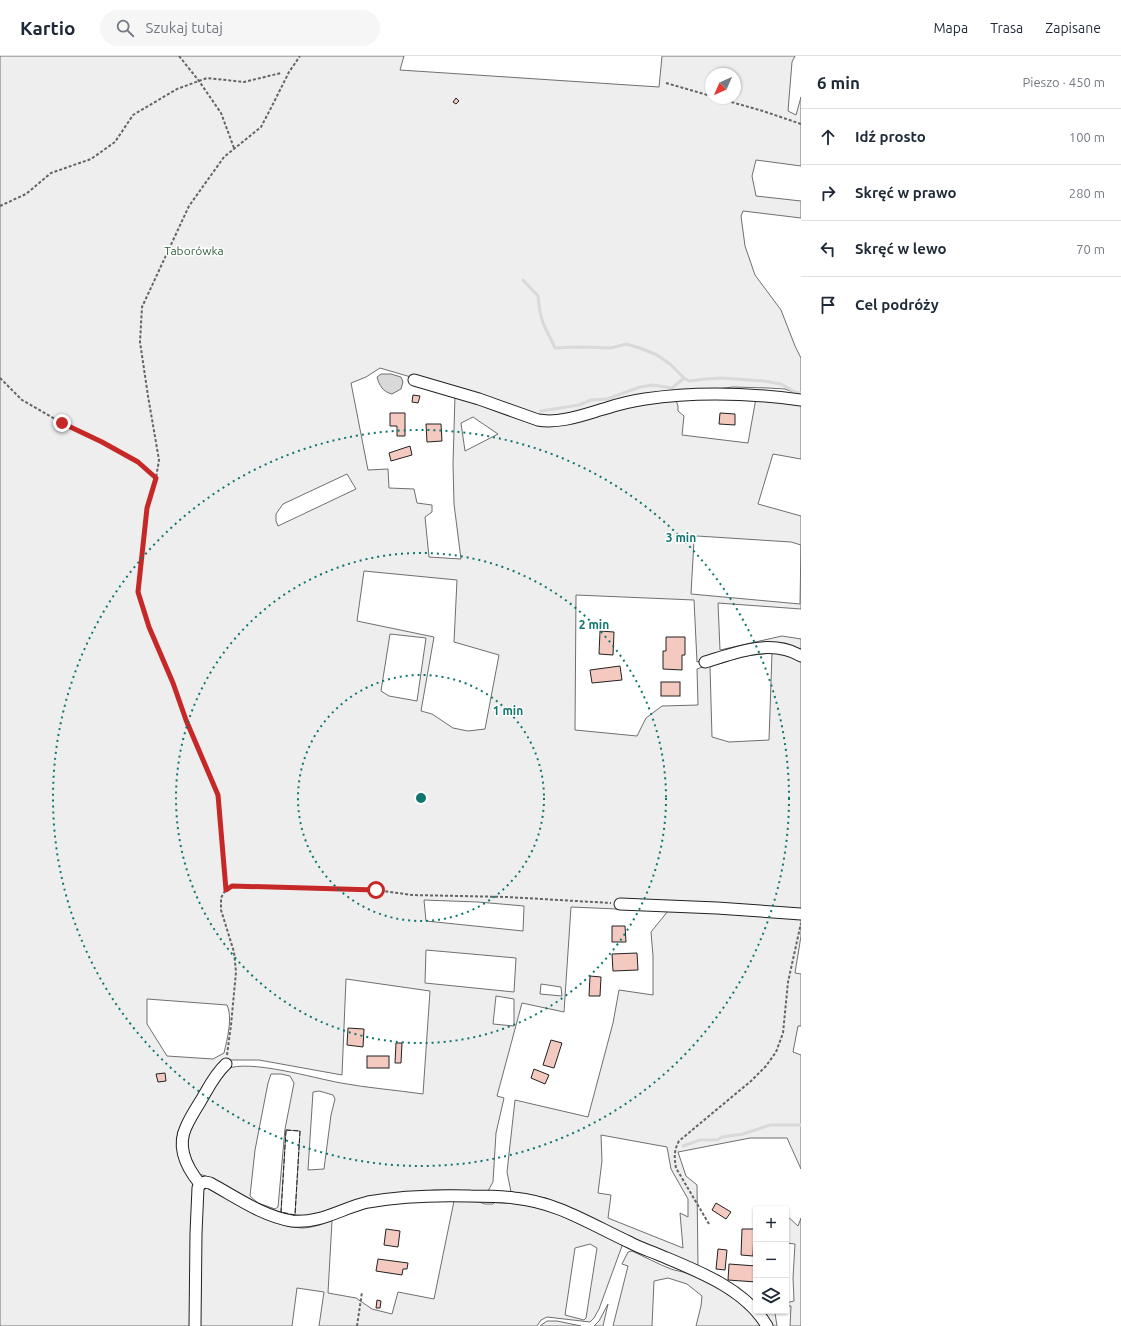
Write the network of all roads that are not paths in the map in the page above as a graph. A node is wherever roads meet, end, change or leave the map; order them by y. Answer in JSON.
{"nodes":[{"id":1,"x":414,"y":380,"type":"dead end"},
{"id":2,"x":801,"y":400,"type":"edge"},
{"id":3,"x":801,"y":656,"type":"edge"},
{"id":4,"x":705,"y":662,"type":"dead end"},
{"id":5,"x":620,"y":904,"type":"road end"},
{"id":6,"x":801,"y":914,"type":"edge"},
{"id":7,"x":226,"y":1064,"type":"road end"},
{"id":8,"x":200,"y":1184,"type":"junction"},
{"id":9,"x":195,"y":1326,"type":"edge"},
{"id":10,"x":766,"y":1326,"type":"edge"}],
"edges":[{"from":1,"to":2,"type":"street"},
{"from":3,"to":4,"type":"street"},
{"from":5,"to":6,"type":"street"},
{"from":7,"to":8,"type":"street"},
{"from":8,"to":9,"type":"street"},
{"from":8,"to":10,"type":"street"}]}
